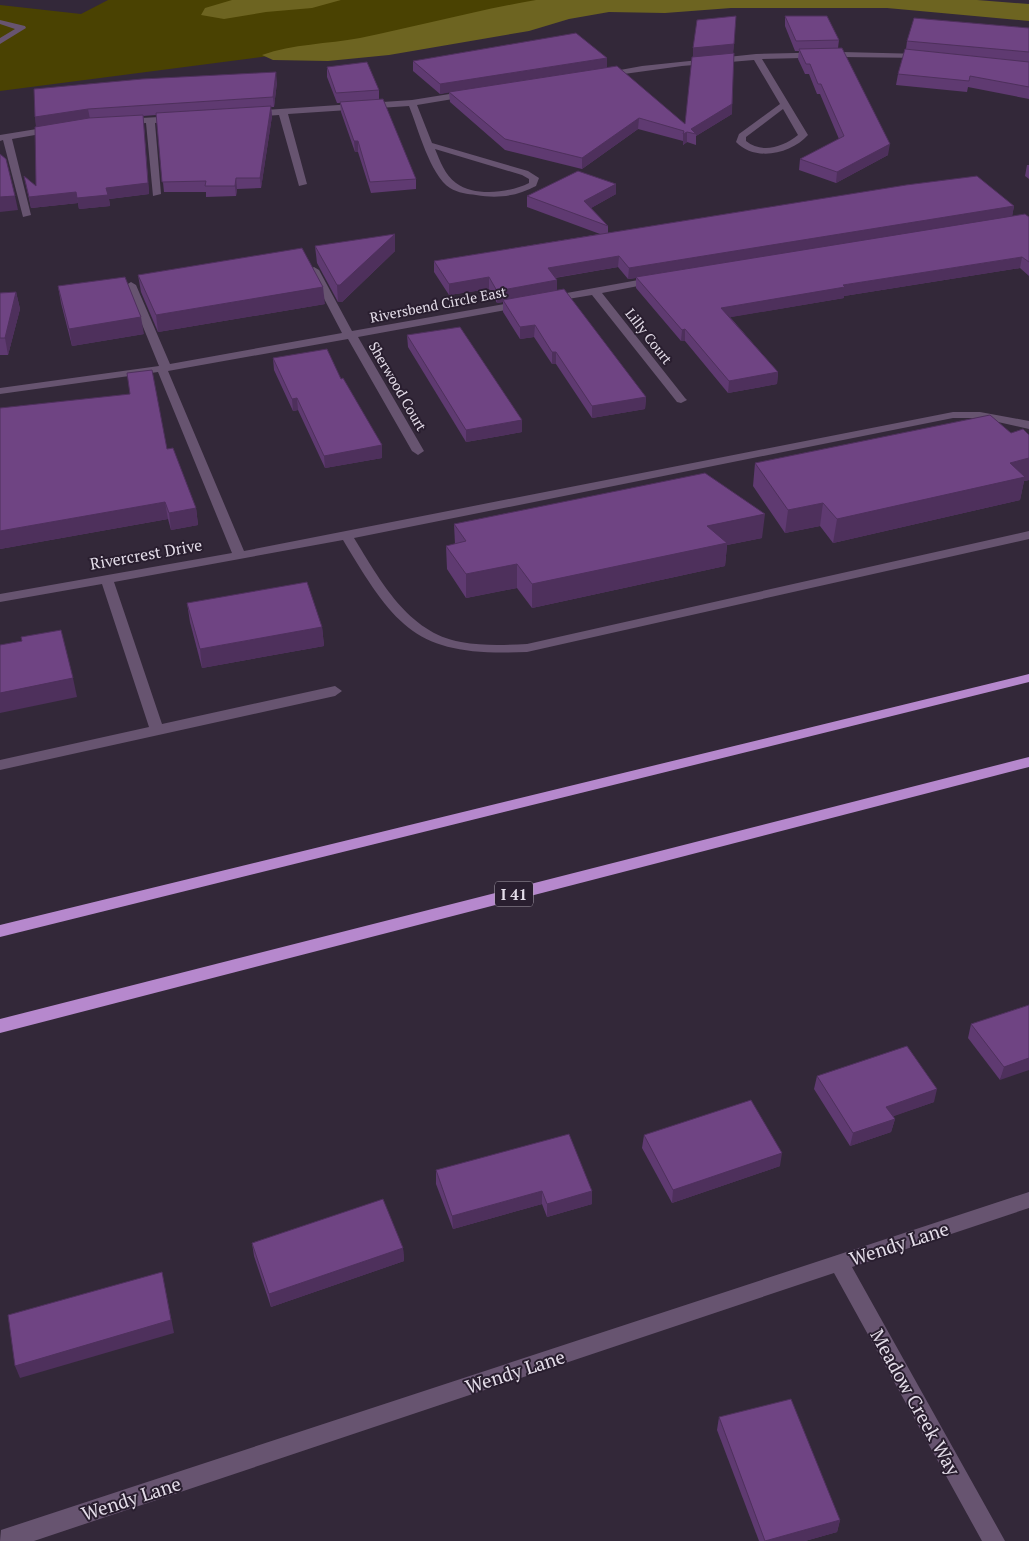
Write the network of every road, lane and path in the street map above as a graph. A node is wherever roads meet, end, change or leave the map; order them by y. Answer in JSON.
{"nodes":[{"id":1,"x":0,"y":22,"type":"edge"},
{"id":2,"x":0,"y":42,"type":"edge"},
{"id":3,"x":756,"y":56,"type":"junction"},
{"id":4,"x":931,"y":57,"type":"edge"},
{"id":5,"x":592,"y":75,"type":"edge"},
{"id":6,"x":478,"y":93,"type":"edge"},
{"id":7,"x":412,"y":103,"type":"junction"},
{"id":8,"x":785,"y":104,"type":"junction"},
{"id":9,"x":283,"y":112,"type":"junction"},
{"id":10,"x":245,"y":114,"type":"edge"},
{"id":11,"x":188,"y":118,"type":"edge"},
{"id":12,"x":150,"y":120,"type":"junction"},
{"id":13,"x":110,"y":123,"type":"edge"},
{"id":14,"x":62,"y":128,"type":"edge"},
{"id":15,"x":4,"y":137,"type":"edge"},
{"id":16,"x":430,"y":145,"type":"junction"},
{"id":17,"x":302,"y":184,"type":"dead end"},
{"id":18,"x":156,"y":194,"type":"dead end"},
{"id":19,"x":26,"y":215,"type":"dead end"},
{"id":20,"x":310,"y":264,"type":"edge"},
{"id":21,"x":662,"y":279,"type":"edge"},
{"id":22,"x":131,"y":285,"type":"dead end"},
{"id":23,"x":594,"y":290,"type":"junction"},
{"id":24,"x":350,"y":336,"type":"junction"},
{"id":25,"x":164,"y":368,"type":"junction"},
{"id":26,"x":0,"y":391,"type":"edge"},
{"id":27,"x":681,"y":400,"type":"dead end"},
{"id":28,"x":1029,"y":424,"type":"edge"},
{"id":29,"x":418,"y":451,"type":"dead end"},
{"id":30,"x":346,"y":535,"type":"junction"},
{"id":31,"x":1029,"y":535,"type":"edge"},
{"id":32,"x":239,"y":555,"type":"junction"},
{"id":33,"x":107,"y":578,"type":"junction"},
{"id":34,"x":0,"y":598,"type":"edge"},
{"id":35,"x":1029,"y":678,"type":"edge"},
{"id":36,"x":335,"y":691,"type":"dead end"},
{"id":37,"x":157,"y":730,"type":"junction"},
{"id":38,"x":1029,"y":762,"type":"edge"},
{"id":39,"x":0,"y":764,"type":"edge"},
{"id":40,"x":0,"y":931,"type":"edge"},
{"id":41,"x":0,"y":1026,"type":"edge"},
{"id":42,"x":1029,"y":1200,"type":"edge"},
{"id":43,"x":839,"y":1263,"type":"junction"},
{"id":44,"x":1,"y":1541,"type":"edge"},
{"id":45,"x":994,"y":1541,"type":"edge"}],
"edges":[{"from":1,"to":2,"type":"street"},
{"from":3,"to":4,"type":"street"},
{"from":3,"to":5,"type":"street"},
{"from":3,"to":8,"type":"street"},
{"from":6,"to":7,"type":"street"},
{"from":7,"to":9,"type":"street"},
{"from":7,"to":16,"type":"street"},
{"from":8,"to":8,"type":"street"},
{"from":9,"to":10,"type":"street"},
{"from":9,"to":17,"type":"street"},
{"from":11,"to":12,"type":"street"},
{"from":12,"to":13,"type":"street"},
{"from":12,"to":18,"type":"street"},
{"from":14,"to":15,"type":"street"},
{"from":15,"to":19,"type":"street"},
{"from":16,"to":16,"type":"street"},
{"from":20,"to":24,"type":"street","name":"Sherwood Court"},
{"from":21,"to":23,"type":"street","name":"Riversbend Circle East"},
{"from":22,"to":25,"type":"street"},
{"from":23,"to":24,"type":"street","name":"Riversbend Circle East"},
{"from":23,"to":27,"type":"street","name":"Lilly Court"},
{"from":24,"to":25,"type":"street","name":"Riversbend Circle East"},
{"from":24,"to":29,"type":"street","name":"Sherwood Court"},
{"from":25,"to":26,"type":"street","name":"Riversbend Circle East"},
{"from":25,"to":32,"type":"street"},
{"from":28,"to":30,"type":"street","name":"Rivercrest Drive"},
{"from":30,"to":31,"type":"street"},
{"from":30,"to":32,"type":"street","name":"Rivercrest Drive"},
{"from":32,"to":33,"type":"street","name":"Rivercrest Drive"},
{"from":33,"to":34,"type":"street","name":"Rivercrest Drive"},
{"from":33,"to":37,"type":"street"},
{"from":35,"to":40,"type":"highway"},
{"from":36,"to":37,"type":"street"},
{"from":37,"to":39,"type":"street"},
{"from":38,"to":41,"type":"highway","number":"I 41"},
{"from":42,"to":43,"type":"street","name":"Wendy Lane"},
{"from":43,"to":44,"type":"street","name":"Wendy Lane"},
{"from":43,"to":45,"type":"street","name":"Meadow Creek Way"}]}
